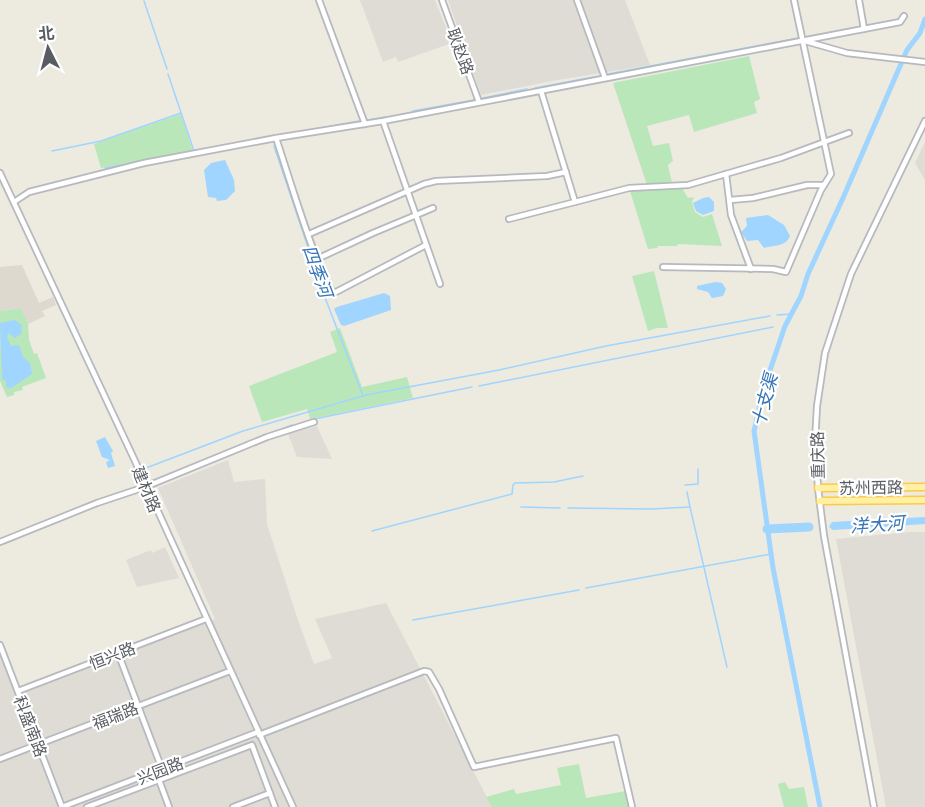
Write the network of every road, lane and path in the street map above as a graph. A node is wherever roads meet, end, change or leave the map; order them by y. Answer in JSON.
{"nodes":[{"id":1,"x":320,"y":0,"type":"edge"},
{"id":2,"x":442,"y":0,"type":"edge"},
{"id":3,"x":577,"y":0,"type":"edge"},
{"id":4,"x":794,"y":0,"type":"edge"},
{"id":5,"x":859,"y":0,"type":"edge"},
{"id":6,"x":904,"y":16,"type":"dead end"},
{"id":7,"x":864,"y":29,"type":"junction"},
{"id":8,"x":802,"y":40,"type":"junction"},
{"id":9,"x":925,"y":62,"type":"edge"},
{"id":10,"x":605,"y":78,"type":"junction"},
{"id":11,"x":542,"y":91,"type":"junction"},
{"id":12,"x":479,"y":102,"type":"junction"},
{"id":13,"x":383,"y":121,"type":"junction"},
{"id":14,"x":925,"y":121,"type":"edge"},
{"id":15,"x":365,"y":124,"type":"junction"},
{"id":16,"x":849,"y":133,"type":"dead end"},
{"id":17,"x":276,"y":138,"type":"junction"},
{"id":18,"x":824,"y":142,"type":"junction"},
{"id":19,"x":0,"y":172,"type":"edge"},
{"id":20,"x":566,"y":172,"type":"junction"},
{"id":21,"x":726,"y":174,"type":"junction"},
{"id":22,"x":824,"y":185,"type":"junction"},
{"id":23,"x":407,"y":192,"type":"junction"},
{"id":24,"x":730,"y":200,"type":"junction"},
{"id":25,"x":14,"y":202,"type":"junction"},
{"id":26,"x":575,"y":202,"type":"junction"},
{"id":27,"x":434,"y":208,"type":"dead end"},
{"id":28,"x":415,"y":216,"type":"junction"},
{"id":29,"x":509,"y":219,"type":"dead end"},
{"id":30,"x":309,"y":234,"type":"junction"},
{"id":31,"x":426,"y":244,"type":"junction"},
{"id":32,"x":317,"y":259,"type":"junction"},
{"id":33,"x":663,"y":267,"type":"dead end"},
{"id":34,"x":751,"y":269,"type":"junction"},
{"id":35,"x":440,"y":284,"type":"dead end"},
{"id":36,"x":314,"y":422,"type":"dead end"},
{"id":37,"x":145,"y":487,"type":"junction"},
{"id":38,"x":925,"y":487,"type":"edge"},
{"id":39,"x":818,"y":488,"type":"junction"},
{"id":40,"x":862,"y":488,"type":"junction"},
{"id":41,"x":925,"y":500,"type":"edge"},
{"id":42,"x":820,"y":501,"type":"junction"},
{"id":43,"x":862,"y":501,"type":"junction"},
{"id":44,"x":0,"y":542,"type":"edge"},
{"id":45,"x":206,"y":619,"type":"junction"},
{"id":46,"x":0,"y":645,"type":"edge"},
{"id":47,"x":118,"y":653,"type":"junction"},
{"id":48,"x":230,"y":671,"type":"junction"},
{"id":49,"x":18,"y":691,"type":"junction"},
{"id":50,"x":138,"y":706,"type":"junction"},
{"id":51,"x":259,"y":733,"type":"junction"},
{"id":52,"x":38,"y":744,"type":"junction"},
{"id":53,"x":0,"y":759,"type":"edge"},
{"id":54,"x":162,"y":769,"type":"junction"},
{"id":55,"x":159,"y":780,"type":"junction"},
{"id":56,"x":270,"y":793,"type":"junction"},
{"id":57,"x":62,"y":807,"type":"edge"},
{"id":58,"x":87,"y":807,"type":"edge"},
{"id":59,"x":169,"y":807,"type":"edge"},
{"id":60,"x":232,"y":807,"type":"edge"},
{"id":61,"x":275,"y":807,"type":"edge"},
{"id":62,"x":292,"y":807,"type":"edge"},
{"id":63,"x":632,"y":807,"type":"edge"},
{"id":64,"x":874,"y":807,"type":"edge"}],
"edges":[{"from":1,"to":15,"type":"street"},
{"from":2,"to":12,"type":"street","name":"耿赵路"},
{"from":3,"to":10,"type":"street"},
{"from":4,"to":8,"type":"street"},
{"from":5,"to":7,"type":"street"},
{"from":6,"to":7,"type":"street"},
{"from":7,"to":8,"type":"street"},
{"from":8,"to":9,"type":"street"},
{"from":8,"to":10,"type":"street"},
{"from":8,"to":18,"type":"street"},
{"from":10,"to":11,"type":"street"},
{"from":11,"to":12,"type":"street"},
{"from":11,"to":20,"type":"street"},
{"from":12,"to":13,"type":"street"},
{"from":13,"to":15,"type":"street"},
{"from":13,"to":23,"type":"street"},
{"from":14,"to":39,"type":"street","name":"重庆路"},
{"from":15,"to":17,"type":"street"},
{"from":16,"to":18,"type":"street"},
{"from":17,"to":25,"type":"street"},
{"from":17,"to":30,"type":"street"},
{"from":18,"to":21,"type":"street"},
{"from":18,"to":22,"type":"street"},
{"from":19,"to":25,"type":"street","name":"建材路"},
{"from":20,"to":23,"type":"street"},
{"from":20,"to":26,"type":"street"},
{"from":21,"to":24,"type":"street"},
{"from":21,"to":26,"type":"street"},
{"from":22,"to":24,"type":"street"},
{"from":22,"to":34,"type":"street"},
{"from":23,"to":28,"type":"street"},
{"from":23,"to":30,"type":"street"},
{"from":24,"to":34,"type":"street"},
{"from":25,"to":37,"type":"street","name":"建材路"},
{"from":26,"to":29,"type":"street"},
{"from":27,"to":28,"type":"street"},
{"from":28,"to":31,"type":"street"},
{"from":28,"to":32,"type":"street"},
{"from":30,"to":32,"type":"street"},
{"from":31,"to":32,"type":"street"},
{"from":31,"to":35,"type":"street"},
{"from":33,"to":34,"type":"street"},
{"from":36,"to":37,"type":"street"},
{"from":37,"to":44,"type":"street"},
{"from":37,"to":45,"type":"street","name":"建材路"},
{"from":38,"to":40,"type":"main road","name":"苏州西路"},
{"from":39,"to":40,"type":"main road","name":"苏州西路"},
{"from":39,"to":42,"type":"street","name":"重庆路"},
{"from":40,"to":43,"type":"street"},
{"from":41,"to":43,"type":"main road","name":"苏州西路"},
{"from":42,"to":43,"type":"main road","name":"苏州西路"},
{"from":42,"to":64,"type":"street","name":"重庆路"},
{"from":45,"to":47,"type":"street","name":"恒兴路"},
{"from":45,"to":48,"type":"street","name":"建材路"},
{"from":46,"to":49,"type":"street","name":"科盛南路"},
{"from":47,"to":49,"type":"street","name":"恒兴路"},
{"from":47,"to":50,"type":"street"},
{"from":48,"to":50,"type":"street","name":"福瑞路"},
{"from":48,"to":51,"type":"street","name":"建材路"},
{"from":49,"to":52,"type":"street","name":"科盛南路"},
{"from":50,"to":52,"type":"street","name":"福瑞路"},
{"from":50,"to":54,"type":"street"},
{"from":51,"to":54,"type":"street","name":"兴园路"},
{"from":51,"to":62,"type":"street","name":"建材路"},
{"from":51,"to":63,"type":"street","name":"兴园路"},
{"from":52,"to":53,"type":"street","name":"福瑞路"},
{"from":52,"to":57,"type":"street","name":"科盛南路"},
{"from":54,"to":57,"type":"street","name":"兴园路"},
{"from":55,"to":56,"type":"street"},
{"from":55,"to":58,"type":"street"},
{"from":55,"to":59,"type":"street"},
{"from":56,"to":60,"type":"street"},
{"from":56,"to":61,"type":"street"}]}
